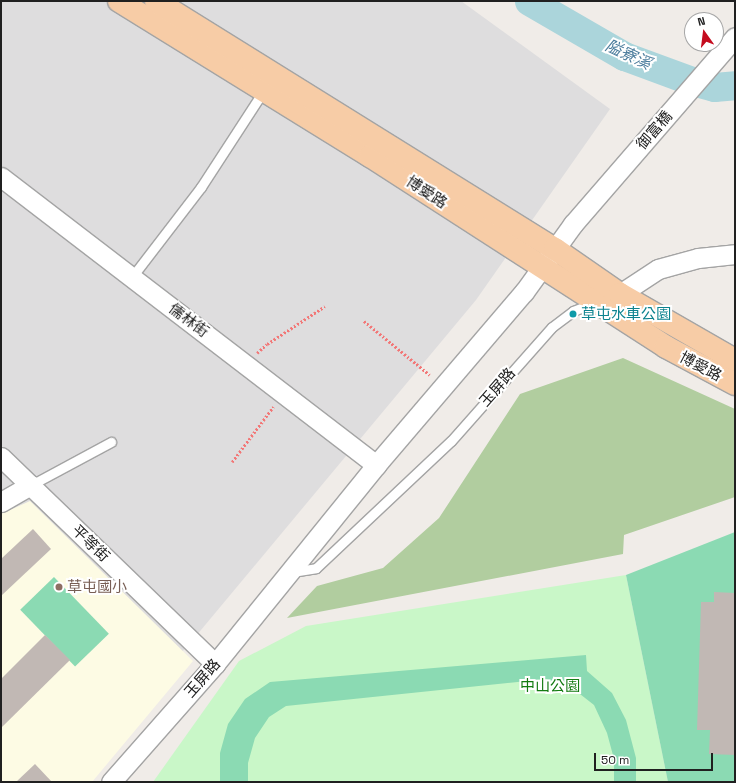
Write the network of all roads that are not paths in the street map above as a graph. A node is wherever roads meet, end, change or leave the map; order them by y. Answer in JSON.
{"nodes":[{"id":1,"x":119,"y":1,"type":"edge"},
{"id":2,"x":156,"y":1,"type":"edge"},
{"id":3,"x":735,"y":37,"type":"edge"},
{"id":4,"x":269,"y":84,"type":"junction"},
{"id":5,"x":1,"y":176,"type":"edge"},
{"id":6,"x":573,"y":224,"type":"joint"},
{"id":7,"x":555,"y":249,"type":"junction"},
{"id":8,"x":735,"y":254,"type":"edge"},
{"id":9,"x":542,"y":266,"type":"junction"},
{"id":10,"x":132,"y":277,"type":"junction"},
{"id":11,"x":620,"y":294,"type":"junction"},
{"id":12,"x":596,"y":302,"type":"junction"},
{"id":13,"x":735,"y":360,"type":"edge"},
{"id":14,"x":735,"y":384,"type":"edge"},
{"id":15,"x":111,"y":442,"type":"dead end"},
{"id":16,"x":1,"y":457,"type":"edge"},
{"id":17,"x":376,"y":465,"type":"junction"},
{"id":18,"x":31,"y":485,"type":"junction"},
{"id":19,"x":1,"y":502,"type":"edge"},
{"id":20,"x":290,"y":572,"type":"junction"},
{"id":21,"x":215,"y":664,"type":"junction"},
{"id":22,"x":111,"y":782,"type":"edge"}],
"edges":[{"from":1,"to":4,"type":"main road","name":"博愛路"},
{"from":2,"to":4,"type":"main road","name":"博愛路"},
{"from":3,"to":6,"type":"street","name":"御富橋"},
{"from":4,"to":7,"type":"main road","name":"博愛路"},
{"from":4,"to":9,"type":"main road","name":"博愛路"},
{"from":4,"to":10,"type":"lane"},
{"from":5,"to":10,"type":"street","name":"儒林街"},
{"from":6,"to":7,"type":"street","name":"玉屏路"},
{"from":7,"to":9,"type":"street","name":"玉屏路"},
{"from":7,"to":11,"type":"main road","name":"博愛路"},
{"from":8,"to":11,"type":"street","name":"玉屏路"},
{"from":9,"to":12,"type":"main road","name":"博愛路"},
{"from":9,"to":17,"type":"street","name":"玉屏路"},
{"from":10,"to":17,"type":"street","name":"儒林街"},
{"from":11,"to":12,"type":"street","name":"玉屏路"},
{"from":11,"to":13,"type":"main road","name":"博愛路"},
{"from":12,"to":14,"type":"main road","name":"博愛路"},
{"from":12,"to":20,"type":"lane","name":"玉屏路"},
{"from":15,"to":18,"type":"lane"},
{"from":16,"to":18,"type":"street","name":"平等街"},
{"from":17,"to":20,"type":"street","name":"玉屏路"},
{"from":18,"to":19,"type":"street"},
{"from":18,"to":21,"type":"street","name":"平等街"},
{"from":20,"to":21,"type":"street","name":"玉屏路"},
{"from":21,"to":22,"type":"street","name":"玉屏路"}]}
